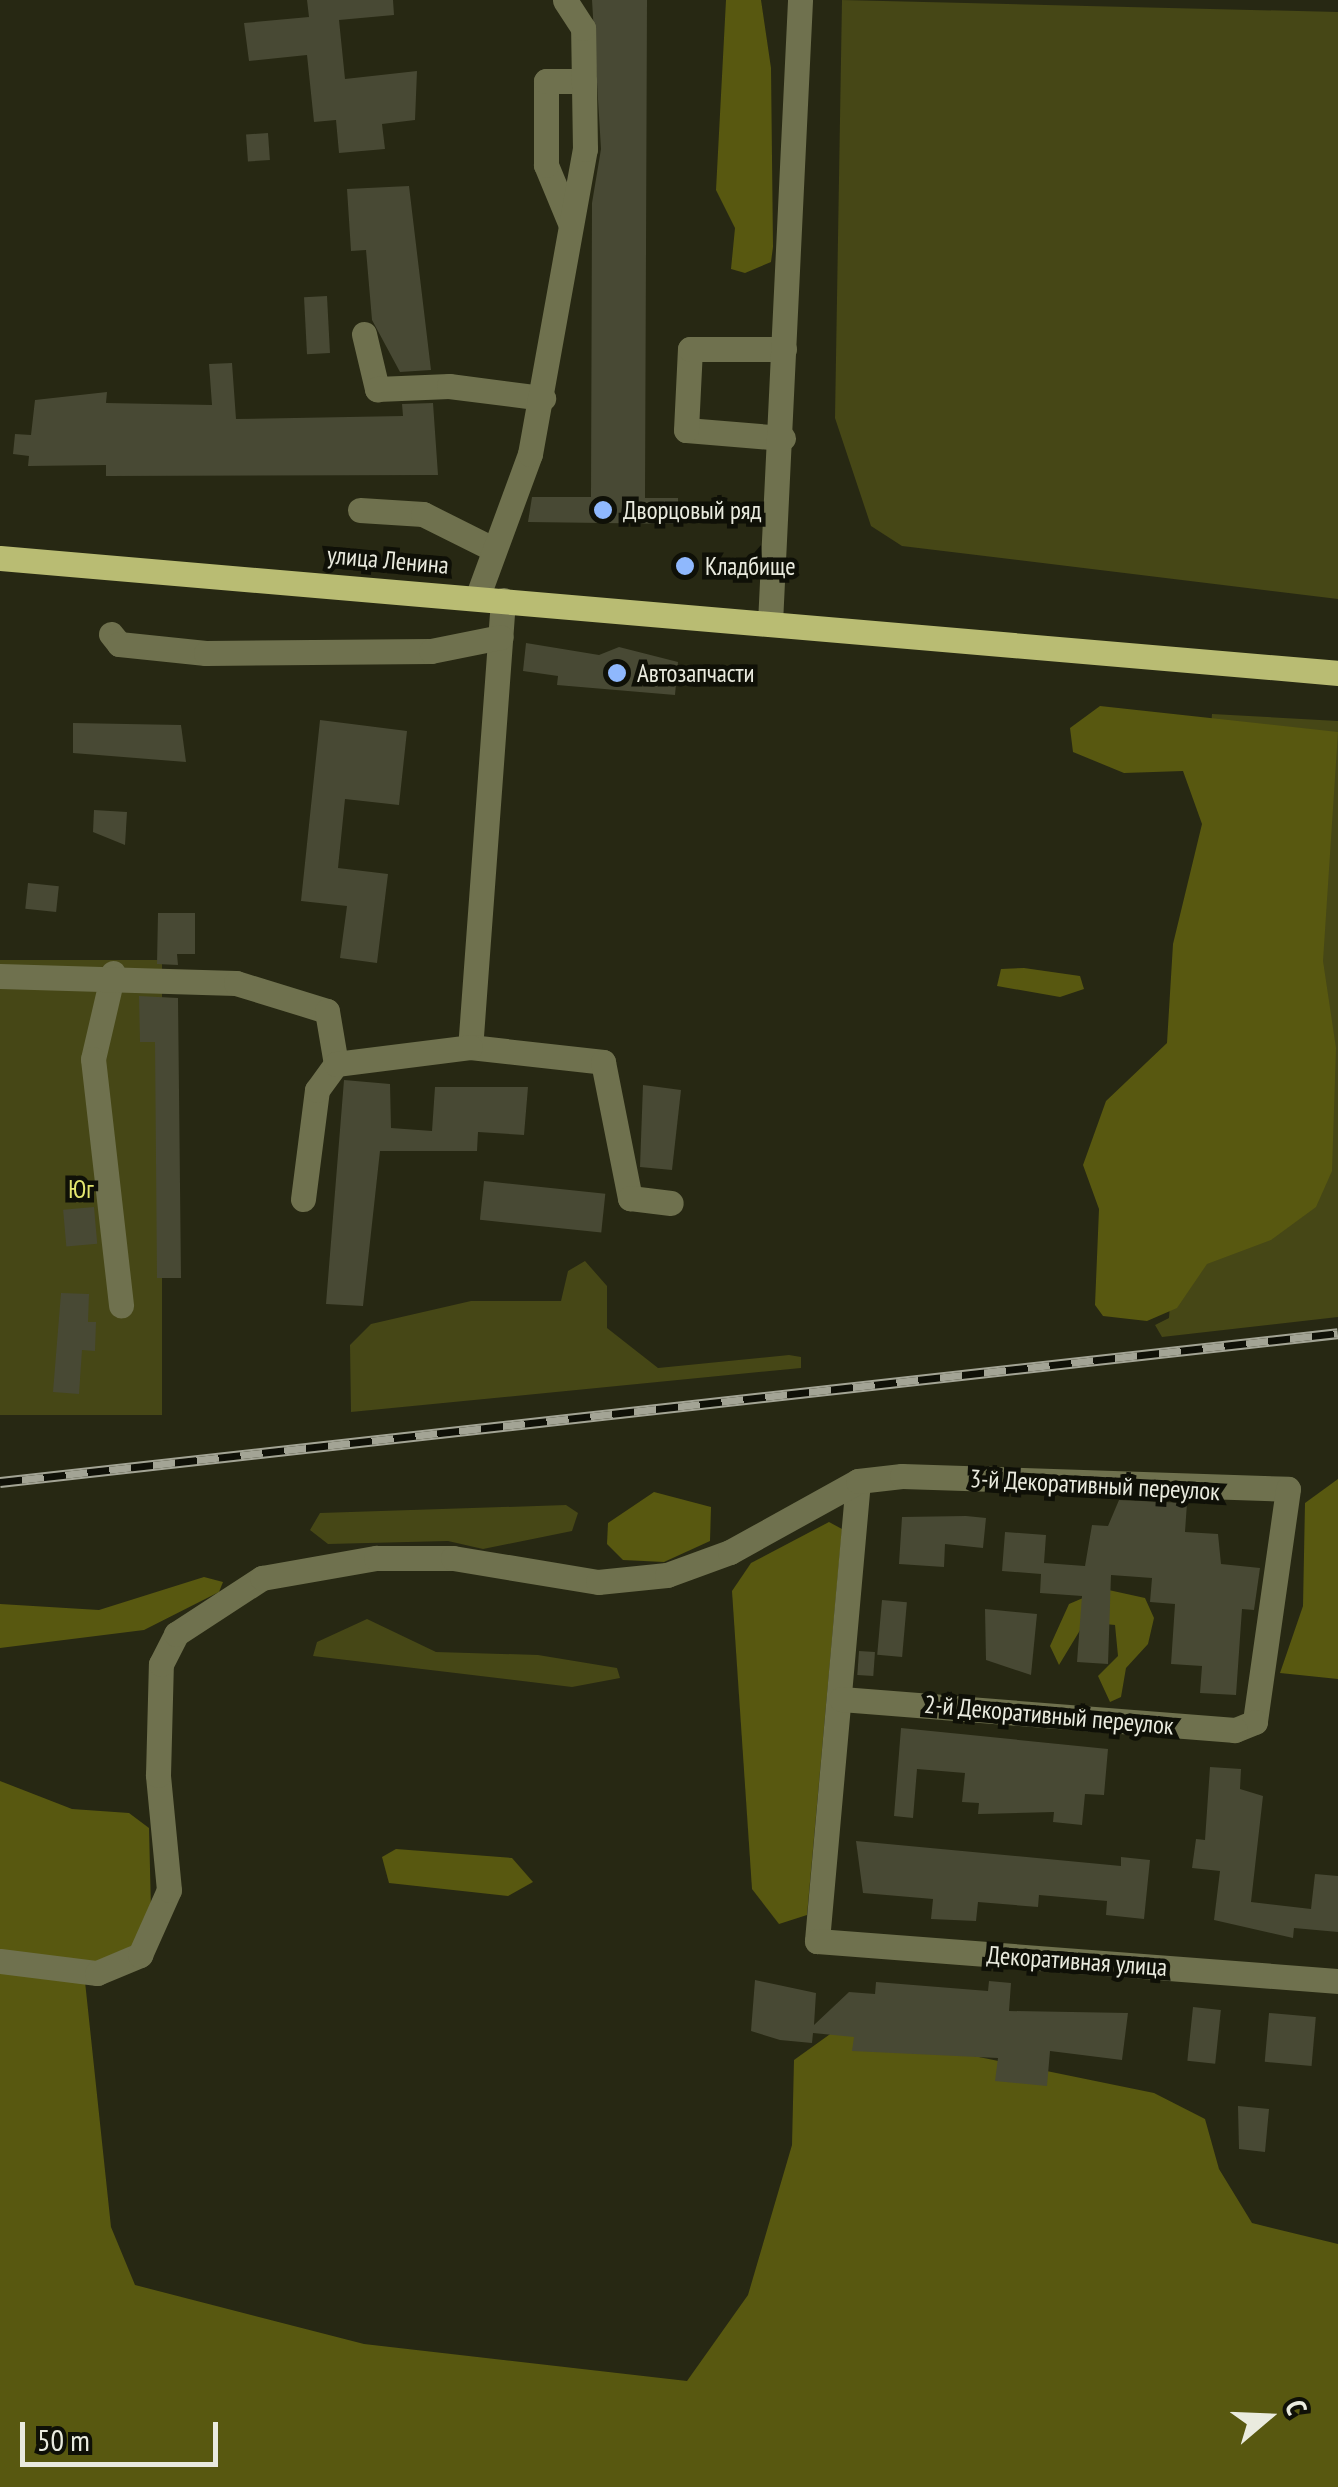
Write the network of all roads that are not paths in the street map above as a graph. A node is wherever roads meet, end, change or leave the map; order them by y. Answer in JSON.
{"nodes":[{"id":1,"x":565,"y":0,"type":"edge"},
{"id":2,"x":800,"y":0,"type":"edge"},
{"id":3,"x":584,"y":81,"type":"junction"},
{"id":4,"x":570,"y":224,"type":"junction"},
{"id":5,"x":364,"y":334,"type":"dead end"},
{"id":6,"x":784,"y":349,"type":"junction"},
{"id":7,"x":544,"y":398,"type":"junction"},
{"id":8,"x":783,"y":438,"type":"junction"},
{"id":9,"x":360,"y":510,"type":"dead end"},
{"id":10,"x":494,"y":549,"type":"junction"},
{"id":11,"x":0,"y":558,"type":"edge"},
{"id":12,"x":477,"y":598,"type":"junction"},
{"id":13,"x":503,"y":600,"type":"junction"},
{"id":14,"x":770,"y":623,"type":"junction"},
{"id":15,"x":111,"y":634,"type":"dead end"},
{"id":16,"x":500,"y":637,"type":"junction"},
{"id":17,"x":1338,"y":673,"type":"edge"},
{"id":18,"x":113,"y":973,"type":"junction"},
{"id":19,"x":0,"y":976,"type":"edge"},
{"id":20,"x":470,"y":1047,"type":"junction"},
{"id":21,"x":336,"y":1064,"type":"junction"},
{"id":22,"x":302,"y":1198,"type":"dead end"},
{"id":23,"x":671,"y":1203,"type":"dead end"},
{"id":24,"x":121,"y":1305,"type":"dead end"},
{"id":25,"x":858,"y":1481,"type":"junction"},
{"id":26,"x":841,"y":1699,"type":"junction"},
{"id":27,"x":1255,"y":1722,"type":"joint"},
{"id":28,"x":0,"y":1962,"type":"edge"},
{"id":29,"x":1338,"y":1981,"type":"edge"}],
"edges":[{"from":1,"to":3,"type":"street"},
{"from":2,"to":6,"type":"street"},
{"from":3,"to":4,"type":"street"},
{"from":3,"to":4,"type":"street"},
{"from":4,"to":7,"type":"street"},
{"from":5,"to":7,"type":"street"},
{"from":6,"to":8,"type":"street"},
{"from":6,"to":8,"type":"street"},
{"from":7,"to":10,"type":"street"},
{"from":8,"to":14,"type":"street"},
{"from":9,"to":10,"type":"street"},
{"from":10,"to":12,"type":"street"},
{"from":11,"to":12,"type":"main road","name":"улица Ленина"},
{"from":12,"to":13,"type":"main road","name":"улица Ленина"},
{"from":13,"to":14,"type":"main road","name":"улица Ленина"},
{"from":13,"to":16,"type":"street"},
{"from":14,"to":17,"type":"main road","name":"улица Ленина"},
{"from":15,"to":16,"type":"street"},
{"from":16,"to":20,"type":"street"},
{"from":18,"to":19,"type":"street"},
{"from":18,"to":21,"type":"street"},
{"from":18,"to":24,"type":"street"},
{"from":20,"to":21,"type":"street"},
{"from":20,"to":23,"type":"street"},
{"from":21,"to":22,"type":"street"},
{"from":25,"to":26,"type":"street"},
{"from":25,"to":27,"type":"street","name":"3-й Декоративный переулок"},
{"from":25,"to":28,"type":"street"},
{"from":26,"to":27,"type":"street","name":"2-й Декоративный переулок"},
{"from":26,"to":29,"type":"street","name":"Декоративная улица"}]}
